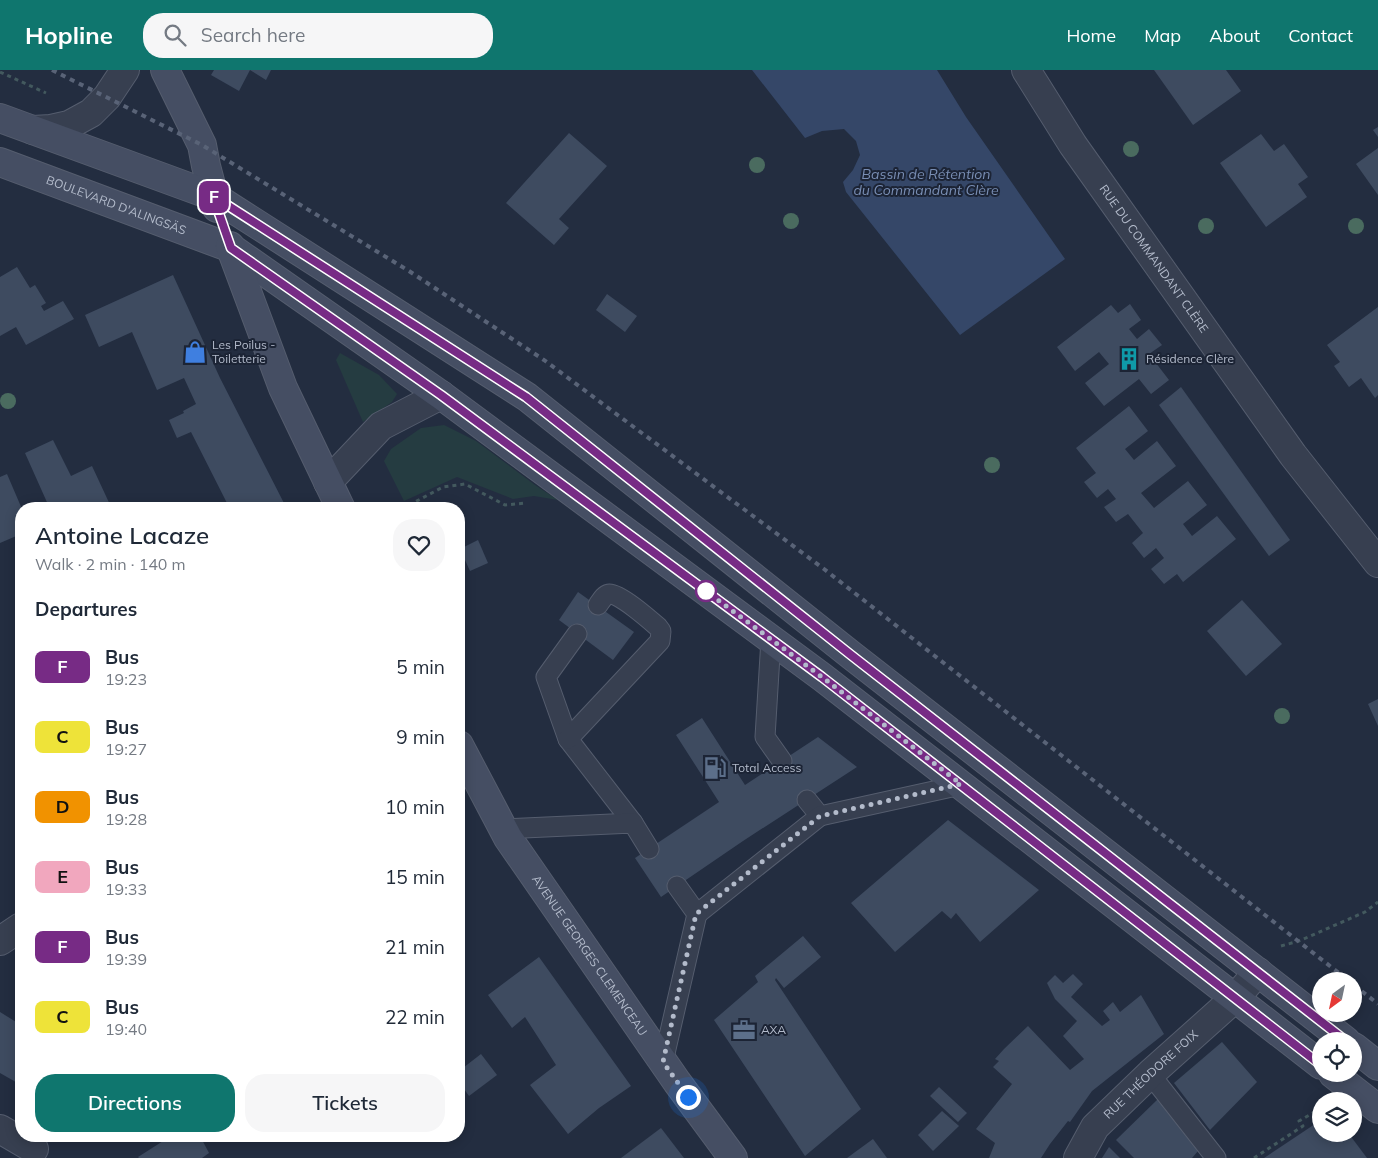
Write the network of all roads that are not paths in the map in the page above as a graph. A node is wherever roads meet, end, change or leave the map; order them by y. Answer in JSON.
{"nodes":[{"id":1,"x":126,"y":70,"type":"edge"},
{"id":2,"x":165,"y":70,"type":"edge"},
{"id":3,"x":1026,"y":70,"type":"edge"},
{"id":4,"x":0,"y":118,"type":"edge"},
{"id":5,"x":33,"y":130,"type":"junction"},
{"id":6,"x":0,"y":162,"type":"edge"},
{"id":7,"x":213,"y":196,"type":"junction"},
{"id":8,"x":231,"y":248,"type":"junction"},
{"id":9,"x":441,"y":395,"type":"junction"},
{"id":10,"x":328,"y":482,"type":"junction"},
{"id":11,"x":337,"y":502,"type":"edge"},
{"id":12,"x":1378,"y":563,"type":"edge"},
{"id":13,"x":598,"y":605,"type":"dead end"},
{"id":14,"x":577,"y":634,"type":"dead end"},
{"id":15,"x":771,"y":639,"type":"junction"},
{"id":16,"x":568,"y":739,"type":"junction"},
{"id":17,"x":465,"y":756,"type":"edge"},
{"id":18,"x":782,"y":761,"type":"dead end"},
{"id":19,"x":961,"y":784,"type":"junction"},
{"id":20,"x":807,"y":800,"type":"dead end"},
{"id":21,"x":820,"y":816,"type":"junction"},
{"id":22,"x":633,"y":823,"type":"junction"},
{"id":23,"x":503,"y":829,"type":"junction"},
{"id":24,"x":649,"y":849,"type":"dead end"},
{"id":25,"x":677,"y":886,"type":"dead end"},
{"id":26,"x":696,"y":914,"type":"junction"},
{"id":27,"x":15,"y":931,"type":"edge"},
{"id":28,"x":0,"y":941,"type":"edge"},
{"id":29,"x":1258,"y":972,"type":"junction"},
{"id":30,"x":1235,"y":998,"type":"junction"},
{"id":31,"x":1335,"y":1032,"type":"edge"},
{"id":32,"x":1362,"y":1053,"type":"edge"},
{"id":33,"x":1312,"y":1058,"type":"edge"},
{"id":34,"x":663,"y":1062,"type":"junction"},
{"id":35,"x":1378,"y":1066,"type":"edge"},
{"id":36,"x":1150,"y":1074,"type":"junction"},
{"id":37,"x":1343,"y":1082,"type":"edge"},
{"id":38,"x":1378,"y":1109,"type":"edge"},
{"id":39,"x":0,"y":1129,"type":"edge"},
{"id":40,"x":15,"y":1138,"type":"edge"},
{"id":41,"x":22,"y":1142,"type":"edge"},
{"id":42,"x":34,"y":1149,"type":"dead end"},
{"id":43,"x":733,"y":1158,"type":"edge"},
{"id":44,"x":1078,"y":1158,"type":"edge"},
{"id":45,"x":1216,"y":1158,"type":"edge"}],
"edges":[{"from":1,"to":5,"type":"street"},
{"from":2,"to":7,"type":"main road"},
{"from":3,"to":12,"type":"street","name":"RUE DU COMMANDANT CLÈRE"},
{"from":4,"to":5,"type":"main road"},
{"from":5,"to":7,"type":"main road"},
{"from":6,"to":8,"type":"main road","name":"BOULEVARD D'ALINGSÄS"},
{"from":7,"to":8,"type":"main road"},
{"from":7,"to":29,"type":"main road"},
{"from":8,"to":9,"type":"main road","name":"BOULEVARD D'ALINGSÄS"},
{"from":8,"to":10,"type":"main road"},
{"from":9,"to":10,"type":"street"},
{"from":9,"to":15,"type":"main road","name":"BOULEVARD D'ALINGSÄS"},
{"from":10,"to":11,"type":"main road"},
{"from":13,"to":16,"type":"lane"},
{"from":14,"to":16,"type":"lane"},
{"from":15,"to":18,"type":"lane"},
{"from":15,"to":19,"type":"main road","name":"BOULEVARD D'ALINGSÄS"},
{"from":16,"to":22,"type":"lane"},
{"from":17,"to":23,"type":"main road","name":"AVENUE GEORGES CLEMENCEAU"},
{"from":19,"to":21,"type":"lane"},
{"from":19,"to":30,"type":"main road","name":"BOULEVARD D'ALINGSÄS"},
{"from":20,"to":21,"type":"lane"},
{"from":21,"to":26,"type":"lane"},
{"from":22,"to":23,"type":"lane"},
{"from":22,"to":24,"type":"lane"},
{"from":23,"to":34,"type":"main road","name":"AVENUE GEORGES CLEMENCEAU"},
{"from":25,"to":26,"type":"lane"},
{"from":26,"to":34,"type":"lane"},
{"from":27,"to":28,"type":"street"},
{"from":29,"to":30,"type":"street","name":"RUE THÉODORE FOIX"},
{"from":29,"to":31,"type":"main road"},
{"from":30,"to":33,"type":"main road","name":"BOULEVARD D'ALINGSÄS"},
{"from":30,"to":36,"type":"street","name":"RUE THÉODORE FOIX"},
{"from":32,"to":35,"type":"main road"},
{"from":34,"to":43,"type":"main road","name":"AVENUE GEORGES CLEMENCEAU"},
{"from":36,"to":44,"type":"street","name":"RUE THÉODORE FOIX"},
{"from":36,"to":45,"type":"lane"},
{"from":37,"to":38,"type":"main road"},
{"from":39,"to":40,"type":"street"},
{"from":41,"to":42,"type":"street"}]}
